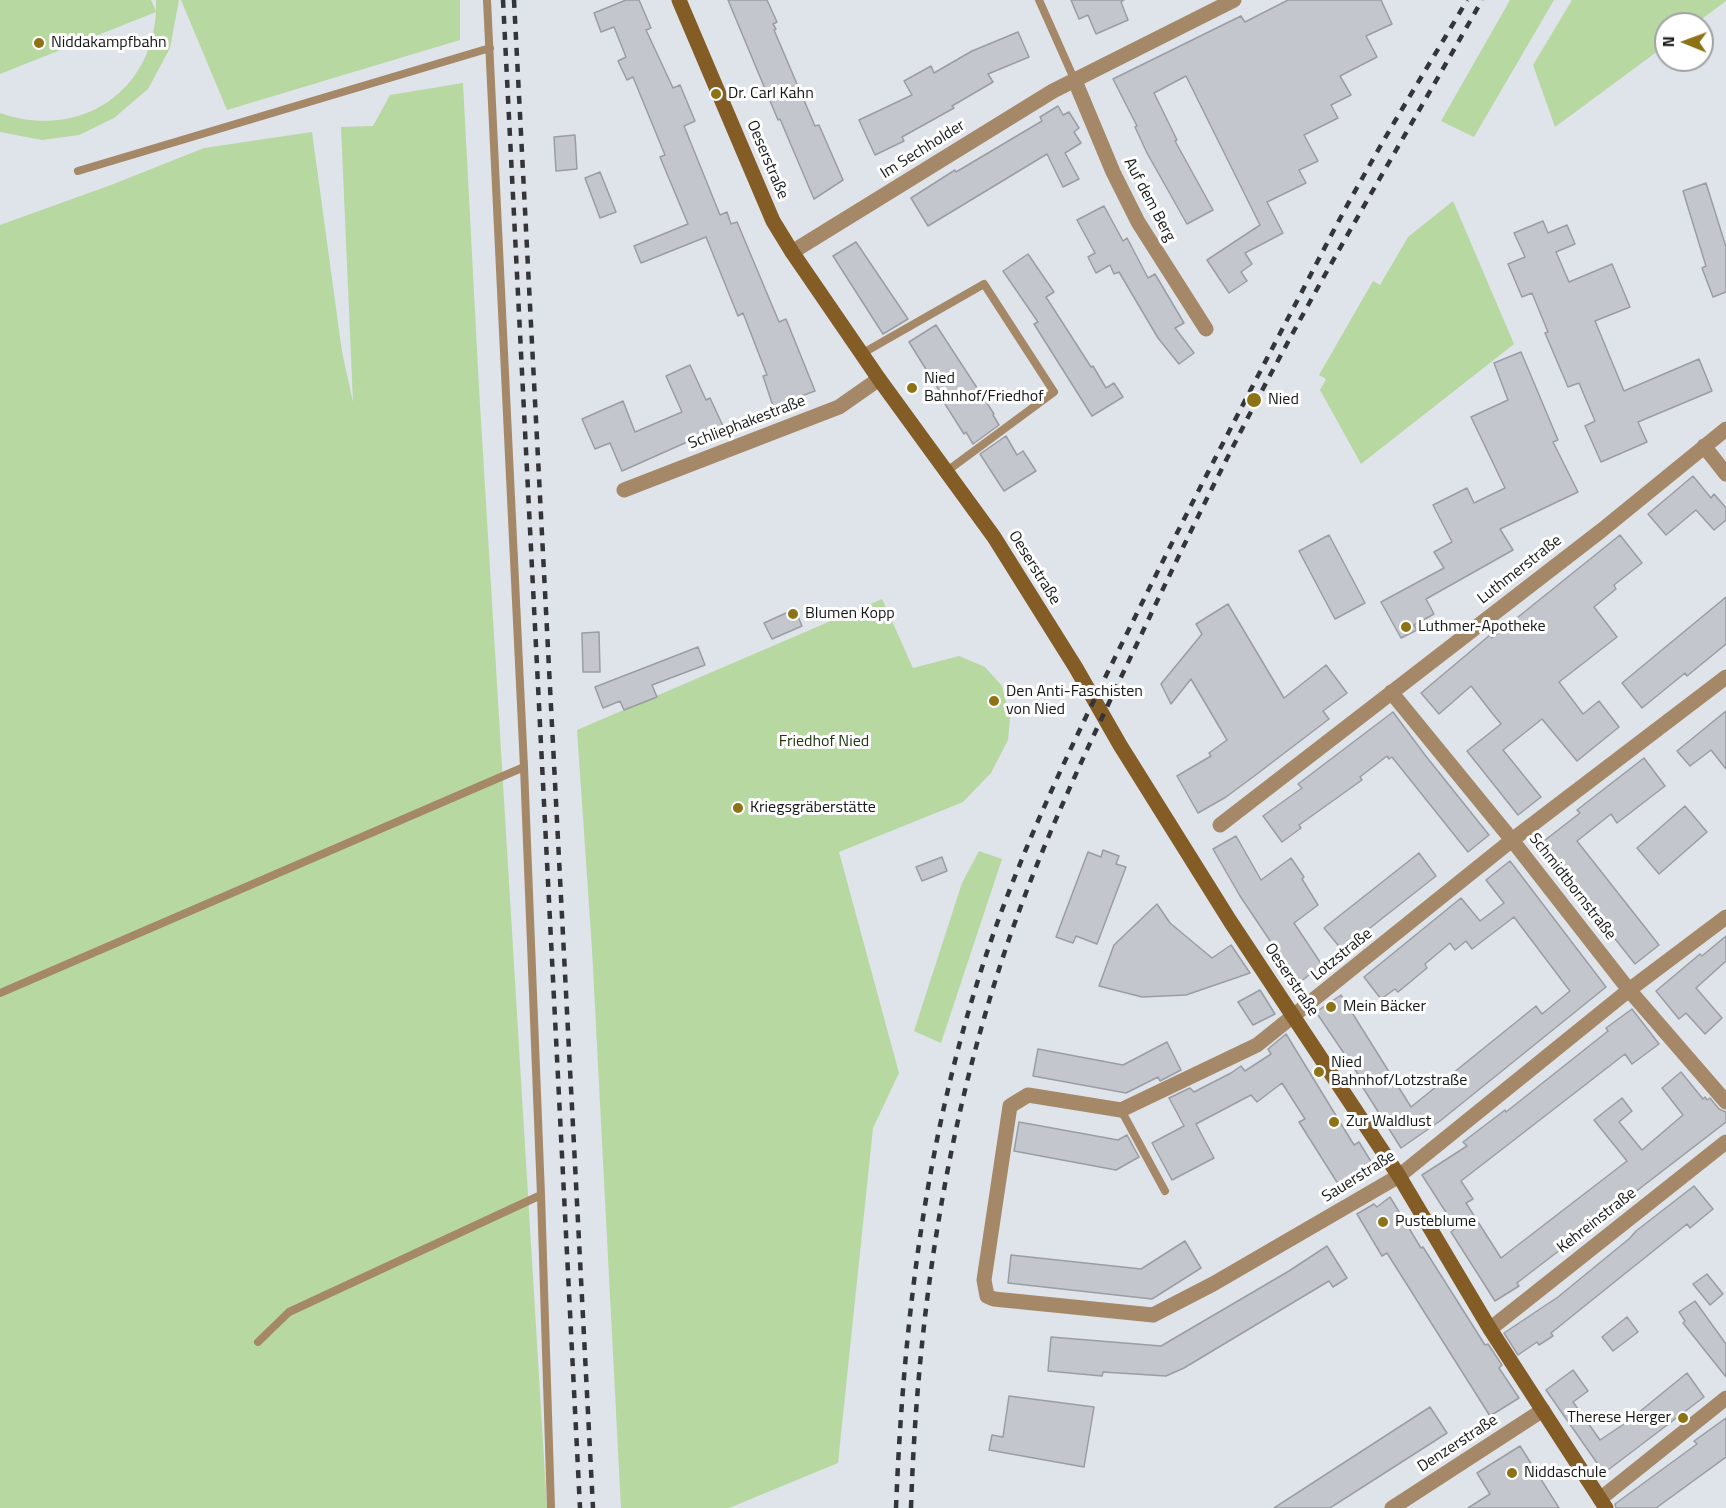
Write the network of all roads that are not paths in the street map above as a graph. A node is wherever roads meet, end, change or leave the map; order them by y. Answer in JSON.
{"nodes":[{"id":1,"x":487,"y":0,"type":"edge"},
{"id":2,"x":679,"y":0,"type":"edge"},
{"id":3,"x":1039,"y":0,"type":"edge"},
{"id":4,"x":1234,"y":0,"type":"edge"},
{"id":5,"x":490,"y":48,"type":"junction"},
{"id":6,"x":1075,"y":81,"type":"junction"},
{"id":7,"x":78,"y":171,"type":"dead end"},
{"id":8,"x":792,"y":252,"type":"junction"},
{"id":9,"x":1206,"y":329,"type":"dead end"},
{"id":10,"x":863,"y":353,"type":"junction"},
{"id":11,"x":879,"y":380,"type":"junction"},
{"id":12,"x":1726,"y":429,"type":"edge"},
{"id":13,"x":1704,"y":446,"type":"junction"},
{"id":14,"x":947,"y":471,"type":"junction"},
{"id":15,"x":1726,"y":474,"type":"edge"},
{"id":16,"x":624,"y":490,"type":"dead end"},
{"id":17,"x":1726,"y":677,"type":"edge"},
{"id":18,"x":1391,"y":692,"type":"junction"},
{"id":19,"x":524,"y":767,"type":"junction"},
{"id":20,"x":1220,"y":825,"type":"dead end"},
{"id":21,"x":1512,"y":840,"type":"junction"},
{"id":22,"x":1726,"y":917,"type":"edge"},
{"id":23,"x":1629,"y":990,"type":"junction"},
{"id":24,"x":0,"y":993,"type":"edge"},
{"id":25,"x":1294,"y":1017,"type":"junction"},
{"id":26,"x":1726,"y":1102,"type":"edge"},
{"id":27,"x":1121,"y":1110,"type":"junction"},
{"id":28,"x":1726,"y":1142,"type":"edge"},
{"id":29,"x":1399,"y":1176,"type":"junction"},
{"id":30,"x":1165,"y":1191,"type":"dead end"},
{"id":31,"x":541,"y":1195,"type":"junction"},
{"id":32,"x":1490,"y":1329,"type":"junction"},
{"id":33,"x":258,"y":1342,"type":"dead end"},
{"id":34,"x":1726,"y":1398,"type":"edge"},
{"id":35,"x":1543,"y":1410,"type":"junction"},
{"id":36,"x":1603,"y":1503,"type":"edge"},
{"id":37,"x":551,"y":1508,"type":"edge"},
{"id":38,"x":1392,"y":1508,"type":"edge"}],
"edges":[{"from":1,"to":5,"type":"lane"},
{"from":2,"to":8,"type":"street","name":"Oeserstraße"},
{"from":3,"to":6,"type":"lane"},
{"from":4,"to":6,"type":"street","name":"Im Sechholder"},
{"from":5,"to":7,"type":"lane"},
{"from":5,"to":19,"type":"lane"},
{"from":6,"to":8,"type":"street","name":"Im Sechholder"},
{"from":6,"to":9,"type":"street","name":"Auf dem Berg"},
{"from":8,"to":10,"type":"street","name":"Oeserstraße"},
{"from":10,"to":11,"type":"street","name":"Oeserstraße"},
{"from":10,"to":14,"type":"lane"},
{"from":11,"to":14,"type":"street","name":"Oeserstraße"},
{"from":11,"to":16,"type":"street","name":"Schliephakestraße"},
{"from":12,"to":13,"type":"street","name":"Luthmerstraße"},
{"from":13,"to":15,"type":"street"},
{"from":13,"to":18,"type":"street","name":"Luthmerstraße"},
{"from":14,"to":25,"type":"street","name":"Oeserstraße"},
{"from":17,"to":21,"type":"street","name":"Lotzstraße"},
{"from":18,"to":20,"type":"street","name":"Luthmerstraße"},
{"from":18,"to":21,"type":"street","name":"Schmidtbornstraße"},
{"from":19,"to":24,"type":"lane"},
{"from":19,"to":31,"type":"lane"},
{"from":21,"to":23,"type":"street","name":"Schmidtbornstraße"},
{"from":21,"to":25,"type":"street","name":"Lotzstraße"},
{"from":22,"to":23,"type":"street","name":"Sauerstraße"},
{"from":23,"to":26,"type":"street","name":"Schmidtbornstraße"},
{"from":23,"to":29,"type":"street","name":"Sauerstraße"},
{"from":25,"to":27,"type":"street","name":"Lotzstraße"},
{"from":25,"to":29,"type":"street","name":"Oeserstraße"},
{"from":27,"to":29,"type":"street","name":"Sauerstraße"},
{"from":27,"to":30,"type":"lane"},
{"from":28,"to":32,"type":"street","name":"Kehreinstraße"},
{"from":29,"to":32,"type":"street","name":"Oeserstraße"},
{"from":31,"to":33,"type":"lane"},
{"from":31,"to":37,"type":"lane"},
{"from":32,"to":35,"type":"street","name":"Oeserstraße"},
{"from":34,"to":36,"type":"street"},
{"from":35,"to":36,"type":"street","name":"Oeserstraße"},
{"from":35,"to":38,"type":"street","name":"Denzerstraße"}]}
